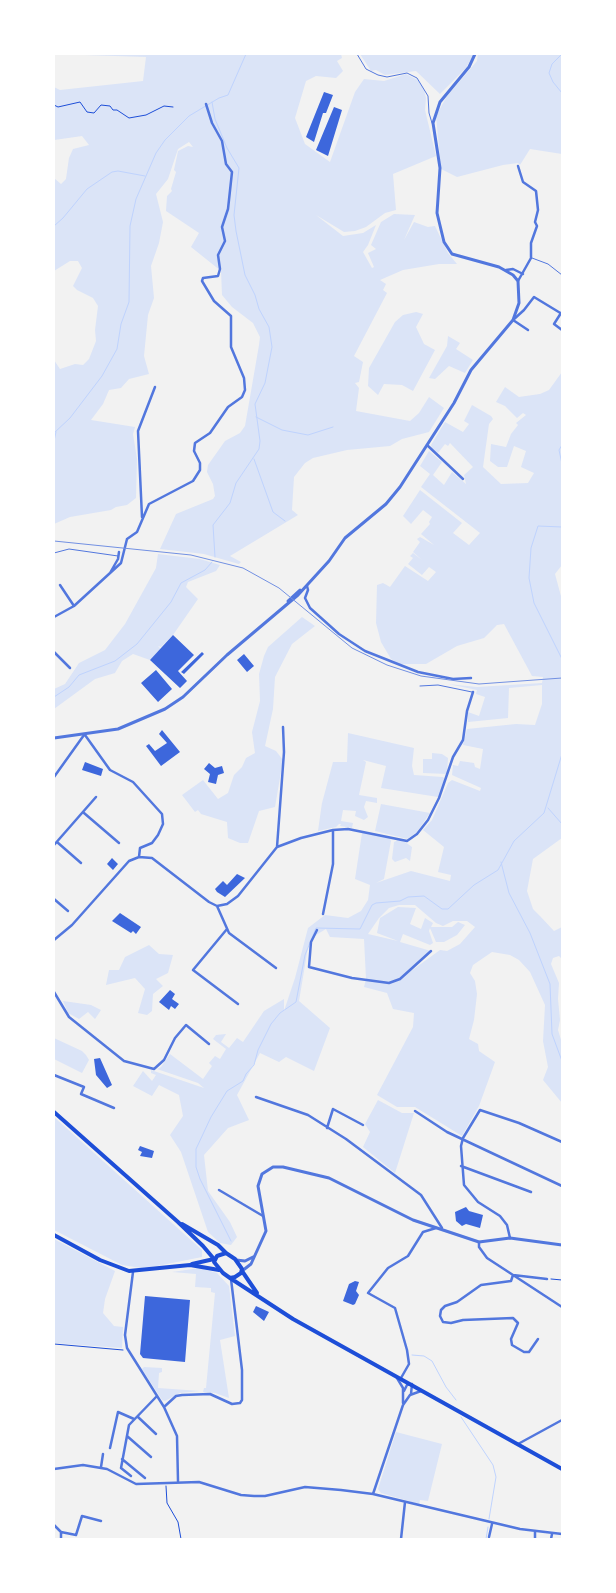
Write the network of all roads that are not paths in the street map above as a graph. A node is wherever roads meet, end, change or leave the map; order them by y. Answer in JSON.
{"nodes":[{"id":1,"x":357,"y":54,"type":"edge"},
{"id":2,"x":475,"y":54,"type":"edge"},
{"id":3,"x":206,"y":104,"type":"dead end"},
{"id":4,"x":433,"y":123,"type":"junction"},
{"id":5,"x":518,"y":166,"type":"dead end"},
{"id":6,"x":531,"y":258,"type":"junction"},
{"id":7,"x":506,"y":270,"type":"junction"},
{"id":8,"x":524,"y":274,"type":"junction"},
{"id":9,"x":562,"y":275,"type":"edge"},
{"id":10,"x":518,"y":281,"type":"junction"},
{"id":11,"x":524,"y":310,"type":"junction"},
{"id":12,"x":517,"y":311,"type":"junction"},
{"id":13,"x":562,"y":313,"type":"edge"},
{"id":14,"x":513,"y":320,"type":"junction"},
{"id":15,"x":528,"y":330,"type":"dead end"},
{"id":16,"x":562,"y":330,"type":"edge"},
{"id":17,"x":155,"y":387,"type":"dead end"},
{"id":18,"x":427,"y":444,"type":"junction"},
{"id":19,"x":463,"y":479,"type":"dead end"},
{"id":20,"x":142,"y":519,"type":"junction"},
{"id":21,"x":132,"y":530,"type":"dead end"},
{"id":22,"x":134,"y":534,"type":"junction"},
{"id":23,"x":119,"y":552,"type":"dead end"},
{"id":24,"x":54,"y":553,"type":"edge"},
{"id":25,"x":118,"y":557,"type":"junction"},
{"id":26,"x":124,"y":558,"type":"junction"},
{"id":27,"x":108,"y":576,"type":"junction"},
{"id":28,"x":310,"y":581,"type":"junction"},
{"id":29,"x":60,"y":585,"type":"dead end"},
{"id":30,"x":307,"y":585,"type":"junction"},
{"id":31,"x":297,"y":595,"type":"junction"},
{"id":32,"x":74,"y":606,"type":"junction"},
{"id":33,"x":54,"y":617,"type":"edge"},
{"id":34,"x":54,"y":652,"type":"edge"},
{"id":35,"x":70,"y":668,"type":"dead end"},
{"id":36,"x":471,"y":678,"type":"dead end"},
{"id":37,"x":420,"y":686,"type":"dead end"},
{"id":38,"x":473,"y":692,"type":"joint"},
{"id":39,"x":283,"y":727,"type":"dead end"},
{"id":40,"x":84,"y":735,"type":"junction"},
{"id":41,"x":54,"y":738,"type":"edge"},
{"id":42,"x":54,"y":777,"type":"edge"},
{"id":43,"x":96,"y":798,"type":"dead end"},
{"id":44,"x":84,"y":813,"type":"junction"},
{"id":45,"x":333,"y":830,"type":"junction"},
{"id":46,"x":57,"y":842,"type":"junction"},
{"id":47,"x":119,"y":844,"type":"dead end"},
{"id":48,"x":54,"y":845,"type":"edge"},
{"id":49,"x":278,"y":847,"type":"junction"},
{"id":50,"x":139,"y":857,"type":"junction"},
{"id":51,"x":81,"y":864,"type":"dead end"},
{"id":52,"x":54,"y":899,"type":"edge"},
{"id":53,"x":217,"y":906,"type":"junction"},
{"id":54,"x":68,"y":910,"type":"dead end"},
{"id":55,"x":323,"y":914,"type":"dead end"},
{"id":56,"x":227,"y":929,"type":"junction"},
{"id":57,"x":317,"y":930,"type":"dead end"},
{"id":58,"x":54,"y":940,"type":"edge"},
{"id":59,"x":431,"y":951,"type":"dead end"},
{"id":60,"x":276,"y":968,"type":"dead end"},
{"id":61,"x":54,"y":992,"type":"edge"},
{"id":62,"x":238,"y":1004,"type":"dead end"},
{"id":63,"x":209,"y":1044,"type":"dead end"},
{"id":64,"x":54,"y":1075,"type":"edge"},
{"id":65,"x":256,"y":1098,"type":"dead end"},
{"id":66,"x":114,"y":1108,"type":"dead end"},
{"id":67,"x":415,"y":1111,"type":"dead end"},
{"id":68,"x":54,"y":1112,"type":"edge"},
{"id":69,"x":363,"y":1126,"type":"dead end"},
{"id":70,"x":327,"y":1128,"type":"junction"},
{"id":71,"x":463,"y":1138,"type":"junction"},
{"id":72,"x":562,"y":1142,"type":"edge"},
{"id":73,"x":462,"y":1166,"type":"junction"},
{"id":74,"x":562,"y":1186,"type":"edge"},
{"id":75,"x":219,"y":1190,"type":"dead end"},
{"id":76,"x":531,"y":1192,"type":"dead end"},
{"id":77,"x":265,"y":1217,"type":"junction"},
{"id":78,"x":178,"y":1222,"type":"junction"},
{"id":79,"x":442,"y":1228,"type":"junction"},
{"id":80,"x":54,"y":1235,"type":"edge"},
{"id":81,"x":510,"y":1238,"type":"junction"},
{"id":82,"x":479,"y":1242,"type":"junction"},
{"id":83,"x":562,"y":1245,"type":"edge"},
{"id":84,"x":208,"y":1251,"type":"junction"},
{"id":85,"x":226,"y":1253,"type":"junction"},
{"id":86,"x":254,"y":1257,"type":"junction"},
{"id":87,"x":214,"y":1259,"type":"junction"},
{"id":88,"x":208,"y":1260,"type":"junction"},
{"id":89,"x":236,"y":1260,"type":"junction"},
{"id":90,"x":190,"y":1265,"type":"junction"},
{"id":91,"x":247,"y":1269,"type":"junction"},
{"id":92,"x":219,"y":1270,"type":"junction"},
{"id":93,"x":242,"y":1271,"type":"junction"},
{"id":94,"x":134,"y":1272,"type":"junction"},
{"id":95,"x":513,"y":1275,"type":"junction"},
{"id":96,"x":230,"y":1278,"type":"junction"},
{"id":97,"x":248,"y":1278,"type":"junction"},
{"id":98,"x":548,"y":1279,"type":"road end"},
{"id":99,"x":258,"y":1295,"type":"junction"},
{"id":100,"x":562,"y":1307,"type":"edge"},
{"id":101,"x":538,"y":1339,"type":"dead end"},
{"id":102,"x":393,"y":1373,"type":"junction"},
{"id":103,"x":401,"y":1378,"type":"junction"},
{"id":104,"x":412,"y":1384,"type":"junction"},
{"id":105,"x":403,"y":1392,"type":"junction"},
{"id":106,"x":426,"y":1392,"type":"junction"},
{"id":107,"x":157,"y":1396,"type":"junction"},
{"id":108,"x":410,"y":1396,"type":"junction"},
{"id":109,"x":403,"y":1405,"type":"junction"},
{"id":110,"x":164,"y":1407,"type":"junction"},
{"id":111,"x":136,"y":1418,"type":"junction"},
{"id":112,"x":562,"y":1420,"type":"edge"},
{"id":113,"x":156,"y":1434,"type":"dead end"},
{"id":114,"x":127,"y":1436,"type":"junction"},
{"id":115,"x":518,"y":1444,"type":"junction"},
{"id":116,"x":110,"y":1448,"type":"dead end"},
{"id":117,"x":103,"y":1454,"type":"dead end"},
{"id":118,"x":151,"y":1457,"type":"dead end"},
{"id":119,"x":122,"y":1460,"type":"junction"},
{"id":120,"x":101,"y":1467,"type":"junction"},
{"id":121,"x":54,"y":1469,"type":"edge"},
{"id":122,"x":562,"y":1469,"type":"edge"},
{"id":123,"x":131,"y":1476,"type":"dead end"},
{"id":124,"x":145,"y":1478,"type":"dead end"},
{"id":125,"x":178,"y":1482,"type":"junction"},
{"id":126,"x":373,"y":1494,"type":"junction"},
{"id":127,"x":405,"y":1502,"type":"junction"},
{"id":128,"x":101,"y":1521,"type":"dead end"},
{"id":129,"x":492,"y":1524,"type":"junction"},
{"id":130,"x":54,"y":1525,"type":"edge"},
{"id":131,"x":61,"y":1532,"type":"junction"},
{"id":132,"x":536,"y":1532,"type":"junction"},
{"id":133,"x":552,"y":1534,"type":"junction"},
{"id":134,"x":562,"y":1534,"type":"edge"},
{"id":135,"x":489,"y":1537,"type":"dead end"},
{"id":136,"x":61,"y":1539,"type":"edge"},
{"id":137,"x":402,"y":1539,"type":"edge"},
{"id":138,"x":535,"y":1539,"type":"edge"},
{"id":139,"x":551,"y":1539,"type":"edge"}],
"edges":[{"from":1,"to":4,"type":"lane"},
{"from":2,"to":4,"type":"street"},
{"from":3,"to":20,"type":"street"},
{"from":4,"to":7,"type":"street"},
{"from":5,"to":6,"type":"street"},
{"from":6,"to":8,"type":"street"},
{"from":6,"to":9,"type":"lane"},
{"from":7,"to":8,"type":"street"},
{"from":7,"to":10,"type":"street"},
{"from":8,"to":10,"type":"street"},
{"from":10,"to":12,"type":"street"},
{"from":11,"to":12,"type":"street"},
{"from":11,"to":13,"type":"street"},
{"from":11,"to":14,"type":"street"},
{"from":12,"to":14,"type":"street"},
{"from":13,"to":16,"type":"street"},
{"from":14,"to":15,"type":"street"},
{"from":14,"to":18,"type":"street"},
{"from":17,"to":20,"type":"street"},
{"from":18,"to":19,"type":"street"},
{"from":18,"to":28,"type":"street"},
{"from":20,"to":22,"type":"street"},
{"from":21,"to":22,"type":"street"},
{"from":22,"to":26,"type":"street"},
{"from":23,"to":25,"type":"street"},
{"from":24,"to":25,"type":"lane"},
{"from":25,"to":26,"type":"street"},
{"from":25,"to":27,"type":"street"},
{"from":26,"to":27,"type":"street"},
{"from":27,"to":32,"type":"street"},
{"from":28,"to":30,"type":"street"},
{"from":28,"to":31,"type":"street"},
{"from":29,"to":32,"type":"street"},
{"from":30,"to":31,"type":"street"},
{"from":30,"to":36,"type":"street"},
{"from":31,"to":40,"type":"street"},
{"from":32,"to":33,"type":"street"},
{"from":34,"to":35,"type":"street"},
{"from":37,"to":38,"type":"lane"},
{"from":38,"to":45,"type":"street"},
{"from":39,"to":49,"type":"street"},
{"from":40,"to":41,"type":"street"},
{"from":40,"to":42,"type":"street"},
{"from":40,"to":50,"type":"street"},
{"from":43,"to":44,"type":"street"},
{"from":44,"to":46,"type":"street"},
{"from":44,"to":47,"type":"street"},
{"from":45,"to":49,"type":"street"},
{"from":45,"to":55,"type":"street"},
{"from":46,"to":48,"type":"street"},
{"from":46,"to":51,"type":"street"},
{"from":49,"to":53,"type":"street"},
{"from":50,"to":53,"type":"street"},
{"from":50,"to":58,"type":"street"},
{"from":52,"to":54,"type":"street"},
{"from":53,"to":56,"type":"street"},
{"from":56,"to":60,"type":"street"},
{"from":56,"to":62,"type":"street"},
{"from":57,"to":59,"type":"street"},
{"from":61,"to":63,"type":"street"},
{"from":64,"to":66,"type":"street"},
{"from":65,"to":70,"type":"street"},
{"from":67,"to":71,"type":"street"},
{"from":68,"to":78,"type":"main road"},
{"from":69,"to":70,"type":"street"},
{"from":70,"to":79,"type":"street"},
{"from":71,"to":72,"type":"street"},
{"from":71,"to":73,"type":"street"},
{"from":71,"to":74,"type":"street"},
{"from":73,"to":76,"type":"street"},
{"from":73,"to":81,"type":"street"},
{"from":75,"to":77,"type":"street"},
{"from":77,"to":79,"type":"street"},
{"from":77,"to":86,"type":"street"},
{"from":78,"to":84,"type":"main road"},
{"from":78,"to":85,"type":"main road"},
{"from":79,"to":82,"type":"street"},
{"from":79,"to":103,"type":"street"},
{"from":80,"to":94,"type":"main road"},
{"from":81,"to":82,"type":"street"},
{"from":81,"to":83,"type":"street"},
{"from":82,"to":95,"type":"street"},
{"from":84,"to":87,"type":"main road"},
{"from":84,"to":88,"type":"main road"},
{"from":85,"to":87,"type":"main road"},
{"from":85,"to":89,"type":"main road"},
{"from":86,"to":89,"type":"street"},
{"from":86,"to":91,"type":"street"},
{"from":87,"to":88,"type":"main road"},
{"from":87,"to":92,"type":"main road"},
{"from":88,"to":90,"type":"main road"},
{"from":89,"to":93,"type":"main road"},
{"from":90,"to":92,"type":"main road"},
{"from":90,"to":94,"type":"main road"},
{"from":91,"to":93,"type":"street"},
{"from":91,"to":97,"type":"street"},
{"from":92,"to":96,"type":"main road"},
{"from":93,"to":96,"type":"main road"},
{"from":93,"to":97,"type":"main road"},
{"from":94,"to":107,"type":"street"},
{"from":95,"to":98,"type":"street"},
{"from":95,"to":100,"type":"street"},
{"from":95,"to":101,"type":"street"},
{"from":96,"to":99,"type":"main road"},
{"from":96,"to":110,"type":"street"},
{"from":97,"to":99,"type":"main road"},
{"from":99,"to":102,"type":"main road"},
{"from":102,"to":103,"type":"main road"},
{"from":102,"to":105,"type":"street"},
{"from":103,"to":104,"type":"main road"},
{"from":104,"to":105,"type":"street"},
{"from":104,"to":106,"type":"main road"},
{"from":104,"to":108,"type":"street"},
{"from":105,"to":109,"type":"street"},
{"from":106,"to":108,"type":"street"},
{"from":106,"to":115,"type":"main road"},
{"from":107,"to":110,"type":"street"},
{"from":107,"to":111,"type":"street"},
{"from":108,"to":109,"type":"street"},
{"from":109,"to":126,"type":"street"},
{"from":110,"to":125,"type":"street"},
{"from":111,"to":113,"type":"street"},
{"from":111,"to":114,"type":"street"},
{"from":111,"to":116,"type":"street"},
{"from":112,"to":115,"type":"street"},
{"from":114,"to":118,"type":"street"},
{"from":114,"to":119,"type":"street"},
{"from":115,"to":122,"type":"main road"},
{"from":117,"to":120,"type":"street"},
{"from":119,"to":123,"type":"street"},
{"from":119,"to":124,"type":"street"},
{"from":120,"to":121,"type":"street"},
{"from":120,"to":125,"type":"street"},
{"from":125,"to":126,"type":"street"},
{"from":126,"to":127,"type":"street"},
{"from":127,"to":129,"type":"street"},
{"from":127,"to":137,"type":"street"},
{"from":128,"to":131,"type":"street"},
{"from":129,"to":132,"type":"street"},
{"from":129,"to":135,"type":"street"},
{"from":130,"to":131,"type":"street"},
{"from":131,"to":136,"type":"street"},
{"from":132,"to":133,"type":"street"},
{"from":132,"to":138,"type":"street"},
{"from":133,"to":134,"type":"street"},
{"from":133,"to":139,"type":"street"}]}
